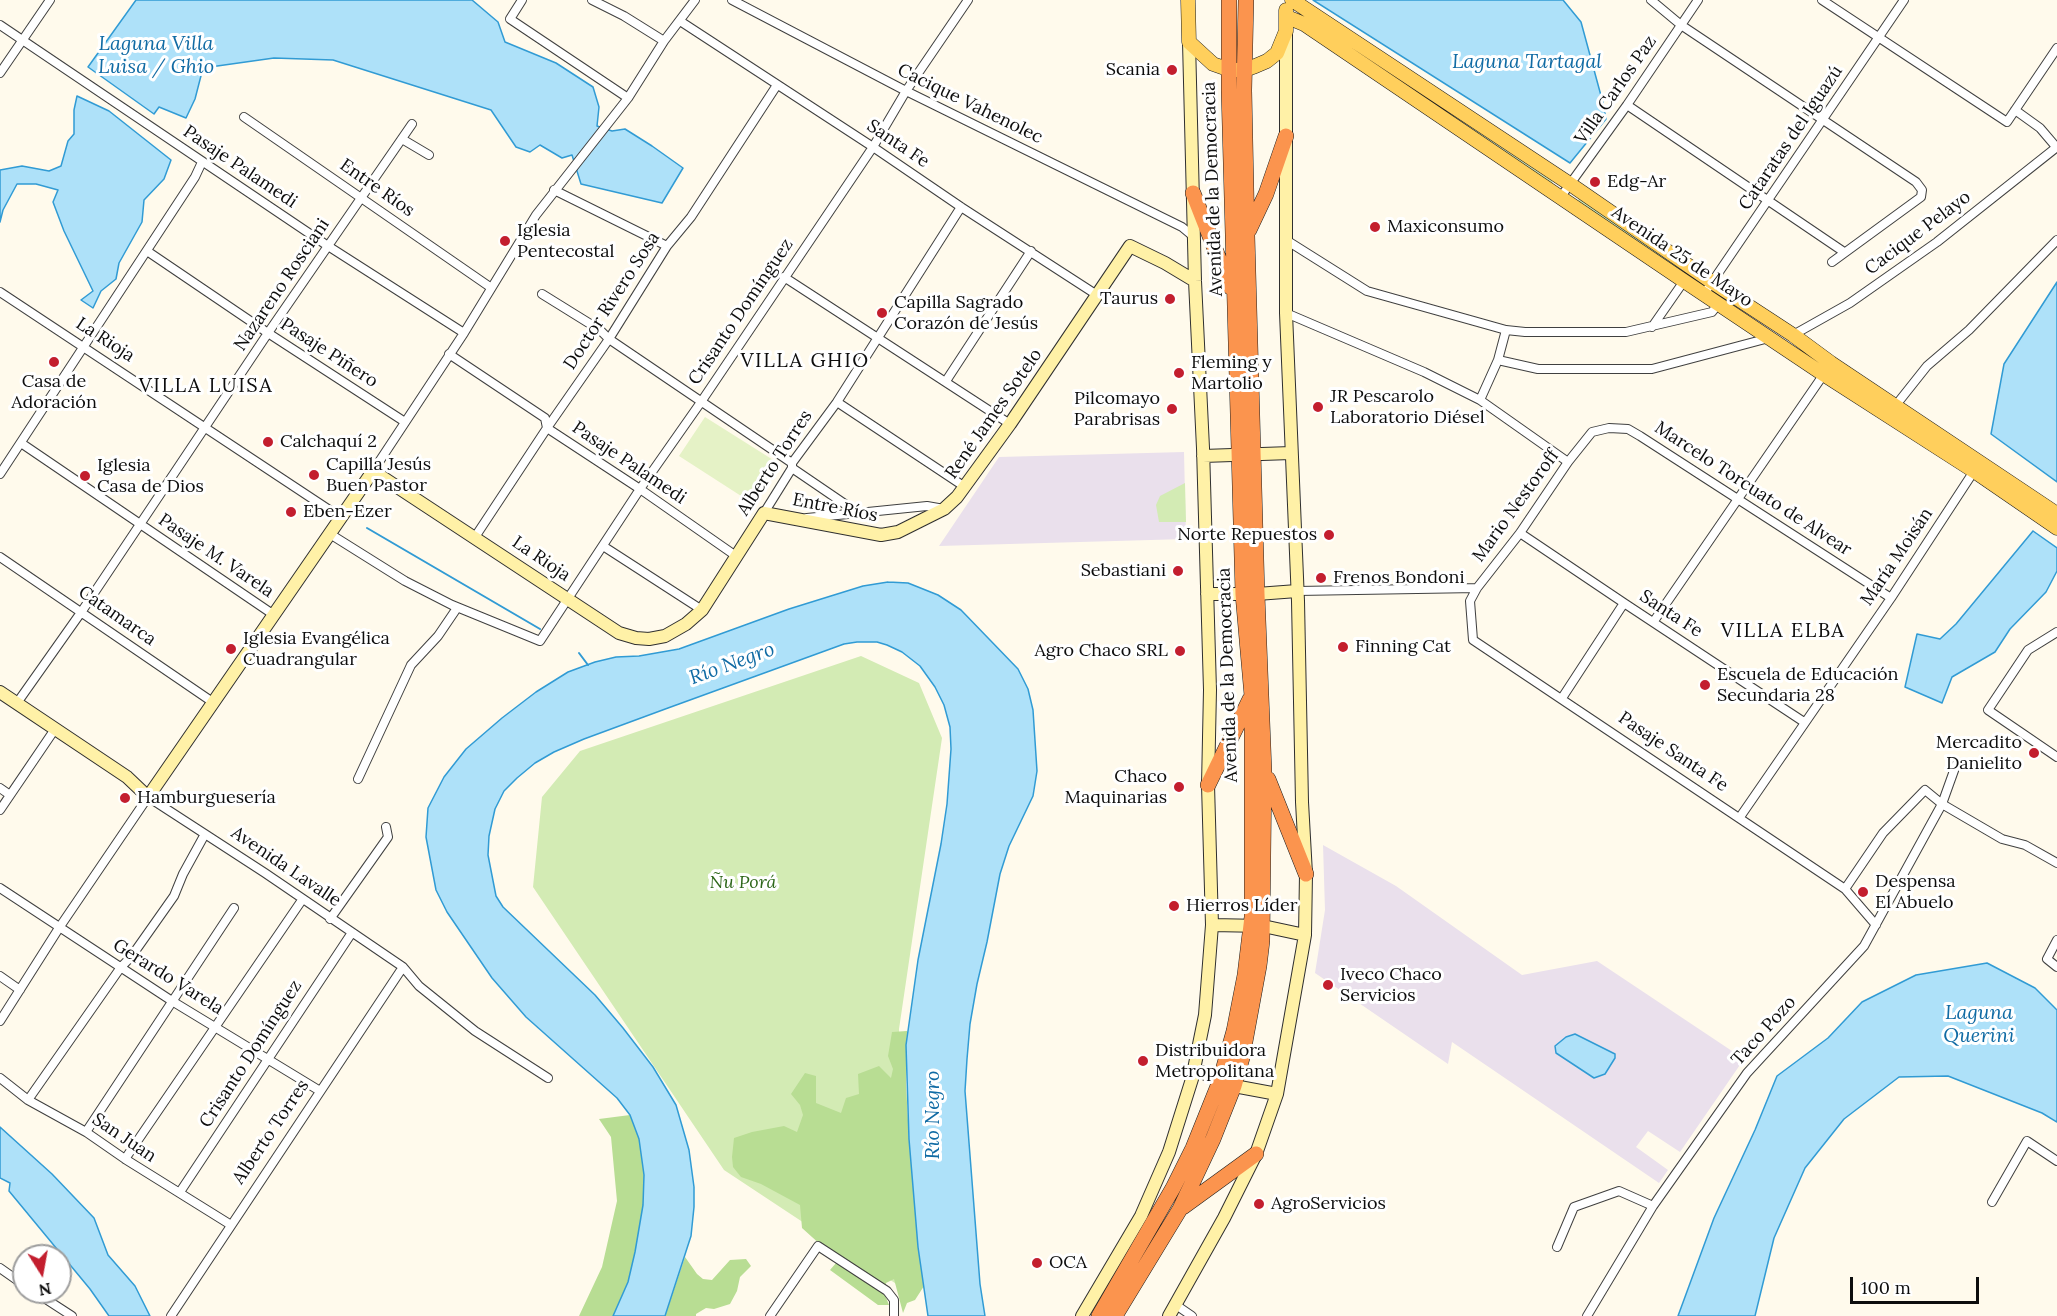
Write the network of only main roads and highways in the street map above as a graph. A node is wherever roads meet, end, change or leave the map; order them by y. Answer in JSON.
{"nodes":[{"id":1,"x":1188,"y":0,"type":"edge"},
{"id":2,"x":1229,"y":0,"type":"edge"},
{"id":3,"x":1246,"y":0,"type":"edge"},
{"id":4,"x":1286,"y":0,"type":"edge"},
{"id":5,"x":1292,"y":0,"type":"edge"},
{"id":6,"x":1286,"y":24,"type":"junction"},
{"id":7,"x":1237,"y":70,"type":"junction"},
{"id":8,"x":1286,"y":136,"type":"road end"},
{"id":9,"x":1193,"y":193,"type":"road end"},
{"id":10,"x":1247,"y":235,"type":"junction"},
{"id":11,"x":1708,"y":288,"type":"junction"},
{"id":12,"x":1236,"y":313,"type":"junction"},
{"id":13,"x":1827,"y":369,"type":"junction"},
{"id":14,"x":1246,"y":454,"type":"junction"},
{"id":15,"x":1977,"y":467,"type":"junction"},
{"id":16,"x":2057,"y":514,"type":"edge"},
{"id":17,"x":2057,"y":528,"type":"edge"},
{"id":18,"x":1250,"y":594,"type":"junction"},
{"id":19,"x":1252,"y":696,"type":"junction"},
{"id":20,"x":1264,"y":771,"type":"junction"},
{"id":21,"x":1208,"y":785,"type":"road end"},
{"id":22,"x":1306,"y":874,"type":"road end"},
{"id":23,"x":1257,"y":926,"type":"junction"},
{"id":24,"x":1227,"y":1084,"type":"junction"},
{"id":25,"x":1257,"y":1154,"type":"road end"},
{"id":26,"x":1180,"y":1209,"type":"junction"},
{"id":27,"x":1099,"y":1316,"type":"edge"},
{"id":28,"x":1115,"y":1316,"type":"edge"}],
"edges":[{"from":1,"to":7,"type":"main road"},
{"from":2,"to":7,"type":"highway","name":"Avenida de la Democracia"},
{"from":3,"to":7,"type":"highway","name":"Avenida de la Democracia"},
{"from":4,"to":6,"type":"main road"},
{"from":5,"to":11,"type":"main road","name":"Avenida 25 de Mayo"},
{"from":6,"to":7,"type":"main road"},
{"from":6,"to":11,"type":"main road","name":"Avenida 25 de Mayo"},
{"from":7,"to":10,"type":"highway","name":"Avenida de la Democracia"},
{"from":7,"to":12,"type":"highway","name":"Avenida de la Democracia"},
{"from":8,"to":10,"type":"highway"},
{"from":9,"to":12,"type":"highway"},
{"from":10,"to":14,"type":"highway","name":"Avenida de la Democracia"},
{"from":11,"to":13,"type":"main road","name":"Avenida 25 de Mayo"},
{"from":11,"to":13,"type":"main road","name":"Avenida 25 de Mayo"},
{"from":12,"to":14,"type":"highway","name":"Avenida de la Democracia"},
{"from":13,"to":15,"type":"main road","name":"Avenida 25 de Mayo"},
{"from":13,"to":15,"type":"main road","name":"Avenida 25 de Mayo"},
{"from":14,"to":18,"type":"highway","name":"Avenida de la Democracia"},
{"from":15,"to":16,"type":"main road","name":"Avenida 25 de Mayo"},
{"from":15,"to":17,"type":"main road","name":"Avenida 25 de Mayo"},
{"from":18,"to":19,"type":"highway","name":"Avenida de la Democracia"},
{"from":18,"to":20,"type":"highway","name":"Avenida de la Democracia"},
{"from":19,"to":21,"type":"highway"},
{"from":19,"to":23,"type":"highway","name":"Avenida de la Democracia"},
{"from":20,"to":22,"type":"highway"},
{"from":20,"to":23,"type":"highway","name":"Avenida de la Democracia"},
{"from":23,"to":24,"type":"highway","name":"Avenida de la Democracia"},
{"from":24,"to":26,"type":"highway","name":"Avenida de la Democracia"},
{"from":24,"to":27,"type":"highway","name":"Avenida de la Democracia"},
{"from":25,"to":26,"type":"highway"},
{"from":26,"to":28,"type":"highway","name":"Avenida de la Democracia"}]}
